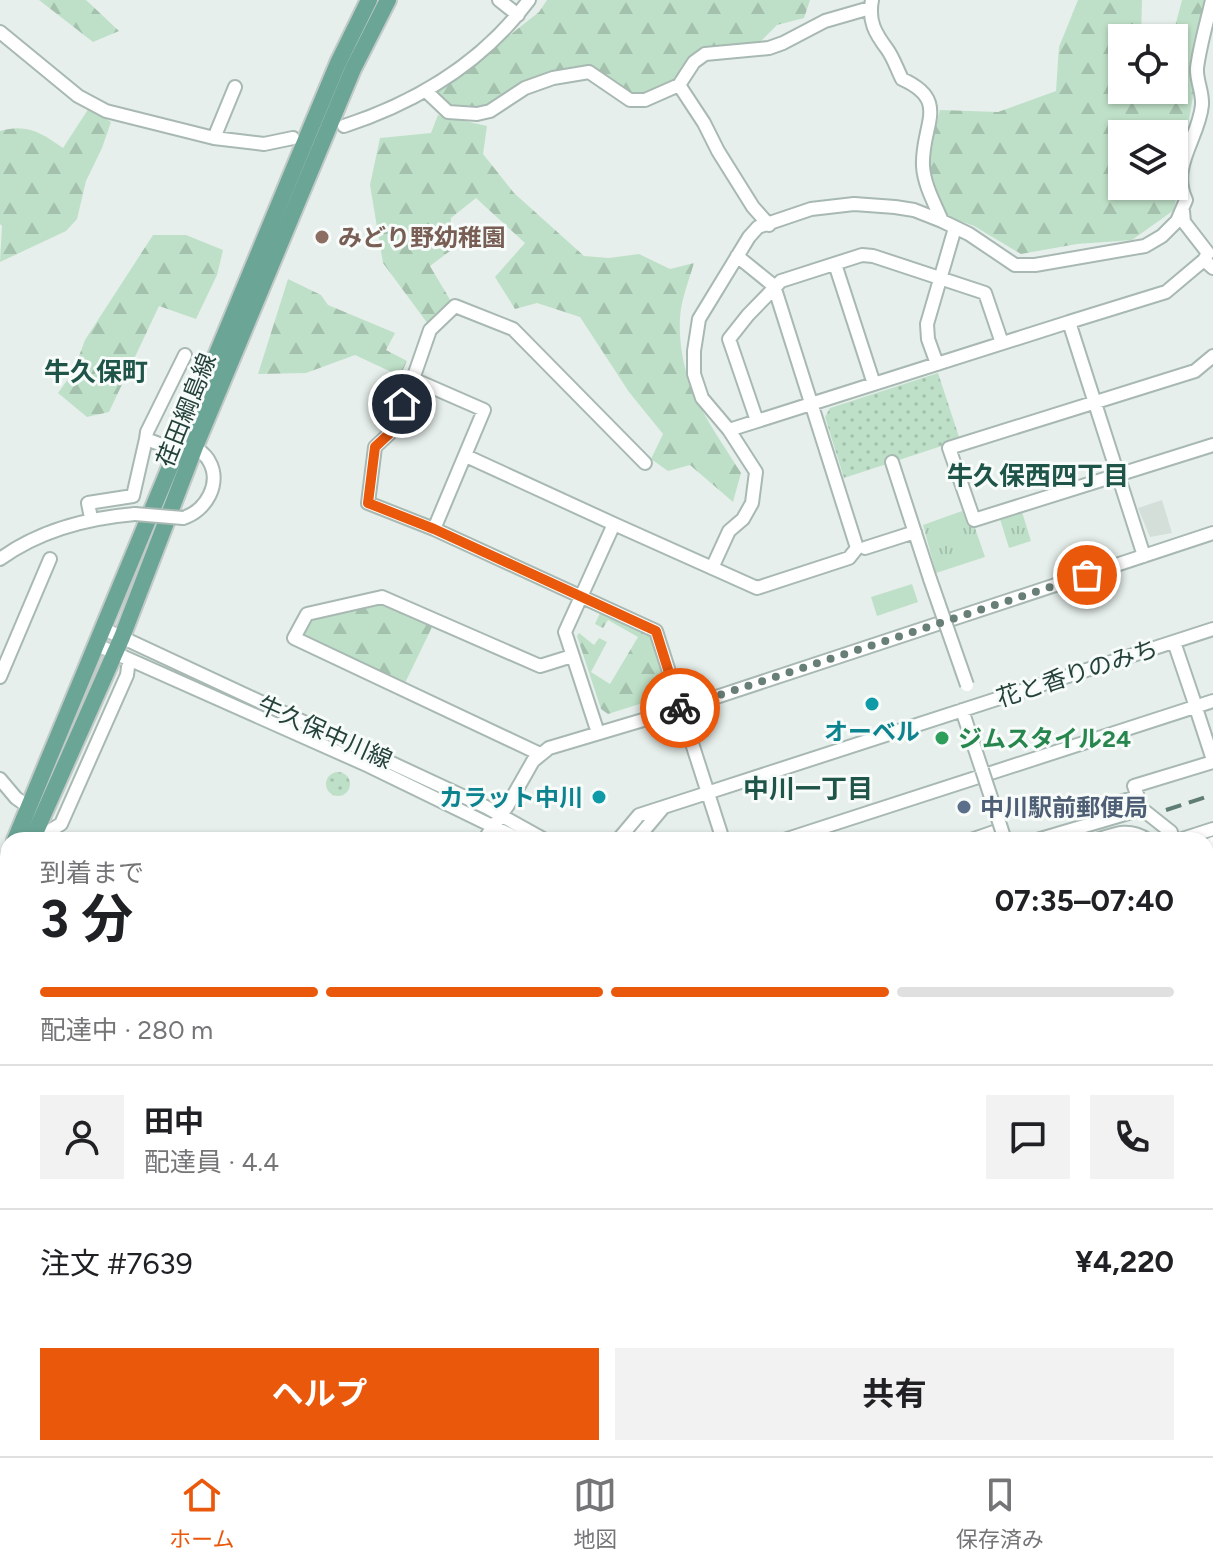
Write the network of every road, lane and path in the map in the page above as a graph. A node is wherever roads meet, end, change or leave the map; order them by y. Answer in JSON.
{"nodes":[{"id":1,"x":369,"y":0,"type":"edge"},
{"id":2,"x":388,"y":0,"type":"edge"},
{"id":3,"x":499,"y":0,"type":"edge"},
{"id":4,"x":529,"y":0,"type":"edge"},
{"id":5,"x":1212,"y":0,"type":"edge"},
{"id":6,"x":871,"y":4,"type":"edge"},
{"id":7,"x":518,"y":15,"type":"junction"},
{"id":8,"x":0,"y":32,"type":"edge"},
{"id":9,"x":679,"y":85,"type":"junction"},
{"id":10,"x":235,"y":87,"type":"dead end"},
{"id":11,"x":427,"y":92,"type":"junction"},
{"id":12,"x":344,"y":126,"type":"dead end"},
{"id":13,"x":214,"y":138,"type":"junction"},
{"id":14,"x":293,"y":138,"type":"dead end"},
{"id":15,"x":1183,"y":211,"type":"junction"},
{"id":16,"x":942,"y":221,"type":"junction"},
{"id":17,"x":769,"y":225,"type":"junction"},
{"id":18,"x":955,"y":228,"type":"junction"},
{"id":19,"x":737,"y":256,"type":"junction"},
{"id":20,"x":835,"y":264,"type":"junction"},
{"id":21,"x":1208,"y":264,"type":"edge"},
{"id":22,"x":939,"y":278,"type":"junction"},
{"id":23,"x":774,"y":286,"type":"junction"},
{"id":24,"x":1069,"y":322,"type":"junction"},
{"id":25,"x":1002,"y":343,"type":"junction"},
{"id":26,"x":185,"y":355,"type":"dead end"},
{"id":27,"x":1213,"y":356,"type":"edge"},
{"id":28,"x":937,"y":364,"type":"junction"},
{"id":29,"x":413,"y":379,"type":"junction"},
{"id":30,"x":874,"y":384,"type":"junction"},
{"id":31,"x":1095,"y":402,"type":"junction"},
{"id":32,"x":812,"y":404,"type":"junction"},
{"id":33,"x":757,"y":421,"type":"junction"},
{"id":34,"x":729,"y":430,"type":"junction"},
{"id":35,"x":146,"y":439,"type":"junction"},
{"id":36,"x":1213,"y":445,"type":"edge"},
{"id":37,"x":195,"y":447,"type":"junction"},
{"id":38,"x":178,"y":451,"type":"junction"},
{"id":39,"x":466,"y":456,"type":"junction"},
{"id":40,"x":892,"y":462,"type":"dead end"},
{"id":41,"x":645,"y":463,"type":"dead end"},
{"id":42,"x":1118,"y":476,"type":"junction"},
{"id":43,"x":91,"y":518,"type":"junction"},
{"id":44,"x":614,"y":524,"type":"junction"},
{"id":45,"x":434,"y":529,"type":"junction"},
{"id":46,"x":915,"y":532,"type":"junction"},
{"id":47,"x":1213,"y":533,"type":"edge"},
{"id":48,"x":865,"y":548,"type":"dead end"},
{"id":49,"x":1144,"y":556,"type":"junction"},
{"id":50,"x":0,"y":559,"type":"edge"},
{"id":51,"x":50,"y":559,"type":"dead end"},
{"id":52,"x":712,"y":568,"type":"junction"},
{"id":53,"x":581,"y":597,"type":"junction"},
{"id":54,"x":104,"y":629,"type":"junction"},
{"id":55,"x":1213,"y":629,"type":"edge"},
{"id":56,"x":122,"y":637,"type":"junction"},
{"id":57,"x":1176,"y":637,"type":"junction"},
{"id":58,"x":97,"y":645,"type":"junction"},
{"id":59,"x":115,"y":653,"type":"junction"},
{"id":60,"x":572,"y":656,"type":"junction"},
{"id":61,"x":128,"y":667,"type":"dead end"},
{"id":62,"x":0,"y":677,"type":"edge"},
{"id":63,"x":1213,"y":701,"type":"edge"},
{"id":64,"x":969,"y":708,"type":"junction"},
{"id":65,"x":680,"y":709,"type":"junction"},
{"id":66,"x":598,"y":733,"type":"junction"},
{"id":67,"x":540,"y":754,"type":"junction"},
{"id":68,"x":1213,"y":761,"type":"edge"},
{"id":69,"x":0,"y":779,"type":"edge"},
{"id":70,"x":1140,"y":803,"type":"junction"},
{"id":71,"x":29,"y":807,"type":"junction"},
{"id":72,"x":663,"y":807,"type":"junction"},
{"id":73,"x":1096,"y":808,"type":"dead end"},
{"id":74,"x":990,"y":814,"type":"dead end"},
{"id":75,"x":498,"y":820,"type":"junction"},
{"id":76,"x":45,"y":831,"type":"edge"},
{"id":77,"x":18,"y":832,"type":"edge"},
{"id":78,"x":490,"y":832,"type":"edge"},
{"id":79,"x":512,"y":832,"type":"edge"},
{"id":80,"x":526,"y":832,"type":"edge"},
{"id":81,"x":624,"y":832,"type":"edge"},
{"id":82,"x":643,"y":832,"type":"edge"},
{"id":83,"x":720,"y":832,"type":"edge"},
{"id":84,"x":809,"y":832,"type":"edge"},
{"id":85,"x":999,"y":832,"type":"edge"},
{"id":86,"x":999,"y":832,"type":"edge"},
{"id":87,"x":1059,"y":832,"type":"edge"},
{"id":88,"x":1171,"y":832,"type":"edge"}],
"edges":[{"from":1,"to":38,"type":"main road","name":"荏田綱島線"},
{"from":2,"to":37,"type":"main road","name":"荏田綱島線"},
{"from":3,"to":7,"type":"street"},
{"from":4,"to":7,"type":"street"},
{"from":5,"to":15,"type":"street"},
{"from":6,"to":9,"type":"street"},
{"from":6,"to":16,"type":"street"},
{"from":7,"to":11,"type":"street"},
{"from":8,"to":13,"type":"street"},
{"from":9,"to":11,"type":"street"},
{"from":9,"to":17,"type":"street"},
{"from":10,"to":13,"type":"street"},
{"from":11,"to":12,"type":"street"},
{"from":13,"to":14,"type":"street"},
{"from":15,"to":18,"type":"street"},
{"from":15,"to":21,"type":"street"},
{"from":16,"to":17,"type":"street"},
{"from":16,"to":18,"type":"street"},
{"from":17,"to":19,"type":"street"},
{"from":18,"to":22,"type":"street"},
{"from":19,"to":23,"type":"street"},
{"from":19,"to":34,"type":"street"},
{"from":20,"to":22,"type":"street"},
{"from":20,"to":23,"type":"street"},
{"from":20,"to":30,"type":"street"},
{"from":21,"to":24,"type":"street"},
{"from":22,"to":25,"type":"street"},
{"from":22,"to":28,"type":"street"},
{"from":23,"to":32,"type":"street"},
{"from":23,"to":33,"type":"street"},
{"from":24,"to":25,"type":"street"},
{"from":24,"to":31,"type":"street"},
{"from":25,"to":28,"type":"street"},
{"from":26,"to":35,"type":"street"},
{"from":27,"to":31,"type":"street"},
{"from":28,"to":30,"type":"street"},
{"from":29,"to":39,"type":"street"},
{"from":29,"to":41,"type":"street"},
{"from":29,"to":45,"type":"street"},
{"from":30,"to":32,"type":"street"},
{"from":31,"to":42,"type":"street"},
{"from":31,"to":42,"type":"street"},
{"from":32,"to":33,"type":"street"},
{"from":32,"to":52,"type":"street"},
{"from":33,"to":34,"type":"street"},
{"from":34,"to":52,"type":"street"},
{"from":35,"to":38,"type":"street"},
{"from":35,"to":43,"type":"street"},
{"from":36,"to":42,"type":"street"},
{"from":37,"to":43,"type":"street","bridge":true},
{"from":37,"to":56,"type":"main road","name":"荏田綱島線"},
{"from":38,"to":54,"type":"main road","name":"荏田綱島線"},
{"from":39,"to":44,"type":"street"},
{"from":39,"to":45,"type":"street"},
{"from":40,"to":46,"type":"street"},
{"from":42,"to":49,"type":"street"},
{"from":43,"to":50,"type":"street"},
{"from":44,"to":52,"type":"street"},
{"from":44,"to":53,"type":"street"},
{"from":45,"to":53,"type":"street"},
{"from":46,"to":48,"type":"street"},
{"from":46,"to":64,"type":"street","bridge":true},
{"from":47,"to":49,"type":"street"},
{"from":49,"to":65,"type":"street"},
{"from":51,"to":62,"type":"street"},
{"from":53,"to":60,"type":"street"},
{"from":53,"to":65,"type":"street"},
{"from":54,"to":56,"type":"street","name":"牛久保中川線"},
{"from":54,"to":58,"type":"main road","name":"荏田綱島線"},
{"from":55,"to":57,"type":"street","name":"花と香りのみち"},
{"from":56,"to":59,"type":"main road","name":"荏田綱島線"},
{"from":56,"to":75,"type":"street","name":"牛久保中川線"},
{"from":57,"to":64,"type":"street","name":"花と香りのみち"},
{"from":57,"to":68,"type":"street"},
{"from":58,"to":59,"type":"street","name":"牛久保中川線"},
{"from":58,"to":71,"type":"main road","name":"荏田綱島線"},
{"from":59,"to":75,"type":"street","name":"牛久保中川線"},
{"from":59,"to":76,"type":"main road","name":"荏田綱島線"},
{"from":60,"to":66,"type":"street"},
{"from":60,"to":67,"type":"street"},
{"from":61,"to":76,"type":"street"},
{"from":63,"to":84,"type":"street"},
{"from":64,"to":72,"type":"street","name":"花と香りのみち"},
{"from":64,"to":85,"type":"street","bridge":true},
{"from":65,"to":66,"type":"street"},
{"from":65,"to":83,"type":"street"},
{"from":66,"to":67,"type":"street"},
{"from":67,"to":75,"type":"street"},
{"from":68,"to":70,"type":"street"},
{"from":69,"to":71,"type":"street"},
{"from":70,"to":73,"type":"street"},
{"from":70,"to":87,"type":"street"},
{"from":70,"to":88,"type":"street"},
{"from":71,"to":77,"type":"main road","name":"荏田綱島線"},
{"from":72,"to":81,"type":"street","name":"花と香りのみち"},
{"from":72,"to":82,"type":"street"},
{"from":74,"to":86,"type":"street"},
{"from":75,"to":78,"type":"street"},
{"from":75,"to":79,"type":"street","name":"牛久保中川線"},
{"from":75,"to":80,"type":"street","name":"牛久保中川線"}]}
